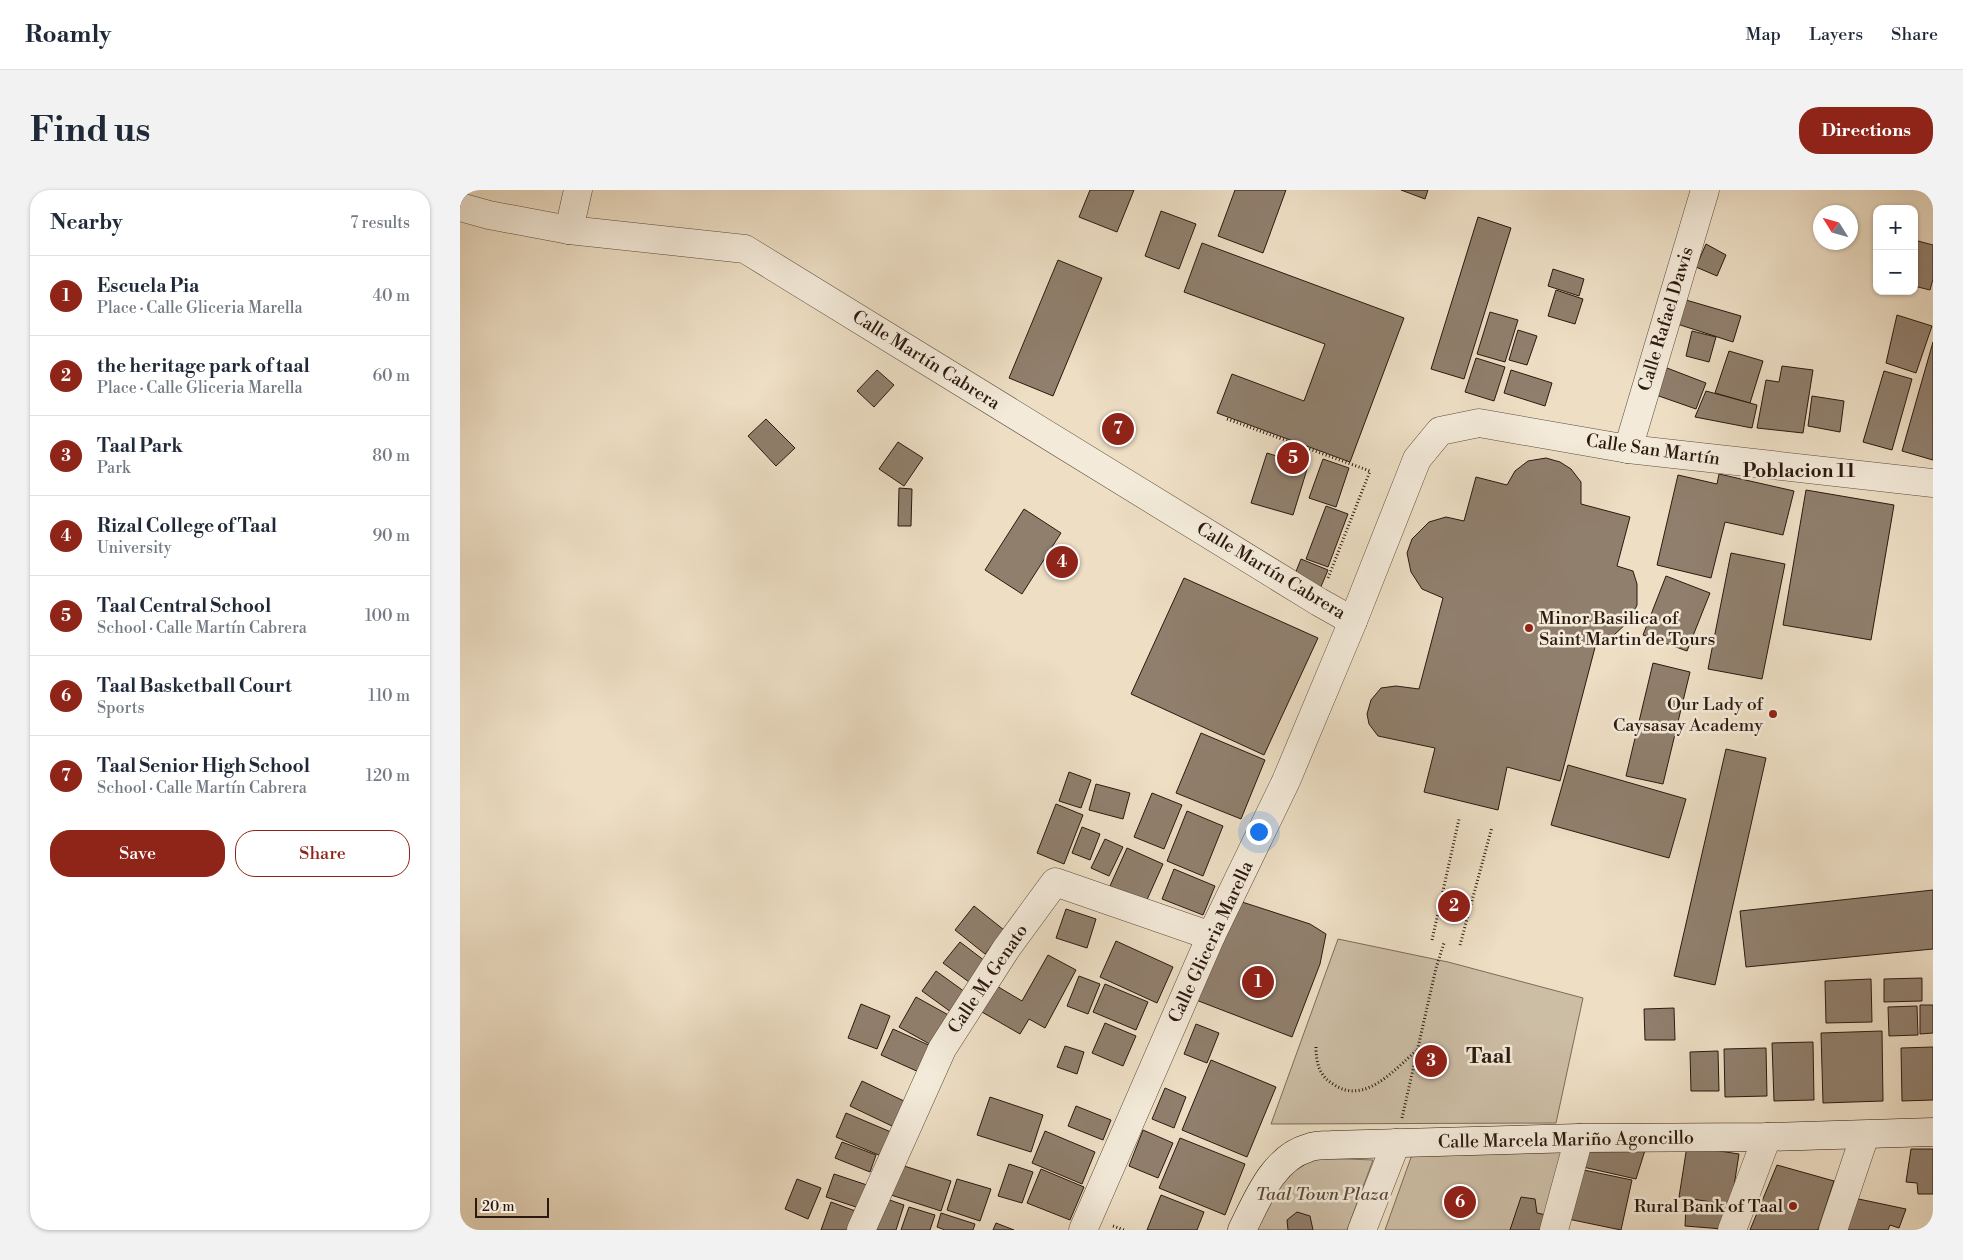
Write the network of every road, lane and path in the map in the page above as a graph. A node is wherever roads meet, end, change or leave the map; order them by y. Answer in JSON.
{"nodes":[{"id":1,"x":578,"y":190,"type":"edge"},
{"id":2,"x":1705,"y":190,"type":"edge"},
{"id":3,"x":460,"y":207,"type":"edge"},
{"id":4,"x":569,"y":230,"type":"junction"},
{"id":5,"x":1227,"y":419,"type":"dead end"},
{"id":6,"x":1628,"y":448,"type":"junction"},
{"id":7,"x":1417,"y":459,"type":"joint"},
{"id":8,"x":1933,"y":483,"type":"edge"},
{"id":9,"x":1319,"y":602,"type":"junction"},
{"id":10,"x":1353,"y":621,"type":"junction"},
{"id":11,"x":1460,"y":819,"type":"dead end"},
{"id":12,"x":1492,"y":827,"type":"dead end"},
{"id":13,"x":1211,"y":936,"type":"junction"},
{"id":14,"x":1432,"y":940,"type":"dead end"},
{"id":15,"x":1444,"y":943,"type":"dead end"},
{"id":16,"x":1460,"y":945,"type":"dead end"},
{"id":17,"x":1316,"y":1047,"type":"dead end"},
{"id":18,"x":1417,"y":1050,"type":"junction"},
{"id":19,"x":1933,"y":1132,"type":"edge"},
{"id":20,"x":1865,"y":1134,"type":"junction"},
{"id":21,"x":1767,"y":1137,"type":"junction"},
{"id":22,"x":1579,"y":1138,"type":"junction"},
{"id":23,"x":1396,"y":1143,"type":"junction"},
{"id":24,"x":861,"y":1230,"type":"edge"},
{"id":25,"x":1083,"y":1230,"type":"edge"},
{"id":26,"x":1242,"y":1230,"type":"edge"},
{"id":27,"x":1362,"y":1230,"type":"edge"},
{"id":28,"x":1554,"y":1230,"type":"edge"},
{"id":29,"x":1732,"y":1230,"type":"edge"},
{"id":30,"x":1833,"y":1230,"type":"edge"}],
"edges":[{"from":1,"to":4,"type":"street"},
{"from":2,"to":6,"type":"street","name":"Calle Rafael Dawis"},
{"from":3,"to":4,"type":"street","name":"Calle Martín Cabrera"},
{"from":4,"to":9,"type":"street","name":"Calle Martín Cabrera"},
{"from":5,"to":9,"type":"path"},
{"from":6,"to":7,"type":"street","name":"Calle San Martín"},
{"from":6,"to":8,"type":"street","name":"Calle San Martín"},
{"from":7,"to":10,"type":"street","name":"Calle Gliceria Marella"},
{"from":9,"to":10,"type":"street","name":"Calle Martín Cabrera"},
{"from":10,"to":13,"type":"street","name":"Calle Gliceria Marella"},
{"from":11,"to":14,"type":"path"},
{"from":12,"to":16,"type":"path"},
{"from":13,"to":24,"type":"street","name":"Calle M. Genato"},
{"from":13,"to":25,"type":"street","name":"Calle Gliceria Marella"},
{"from":15,"to":18,"type":"path"},
{"from":17,"to":18,"type":"path"},
{"from":18,"to":23,"type":"path"},
{"from":19,"to":20,"type":"street","name":"Calle Marcela Mariño Agoncillo"},
{"from":20,"to":21,"type":"street","name":"Calle Marcela Mariño Agoncillo"},
{"from":20,"to":30,"type":"street"},
{"from":21,"to":22,"type":"street","name":"Calle Marcela Mariño Agoncillo"},
{"from":21,"to":29,"type":"street"},
{"from":22,"to":23,"type":"street","name":"Calle Marcela Mariño Agoncillo"},
{"from":22,"to":28,"type":"street"},
{"from":23,"to":26,"type":"street","name":"Calle Marcela Mariño Agoncillo"},
{"from":23,"to":27,"type":"street"}]}
